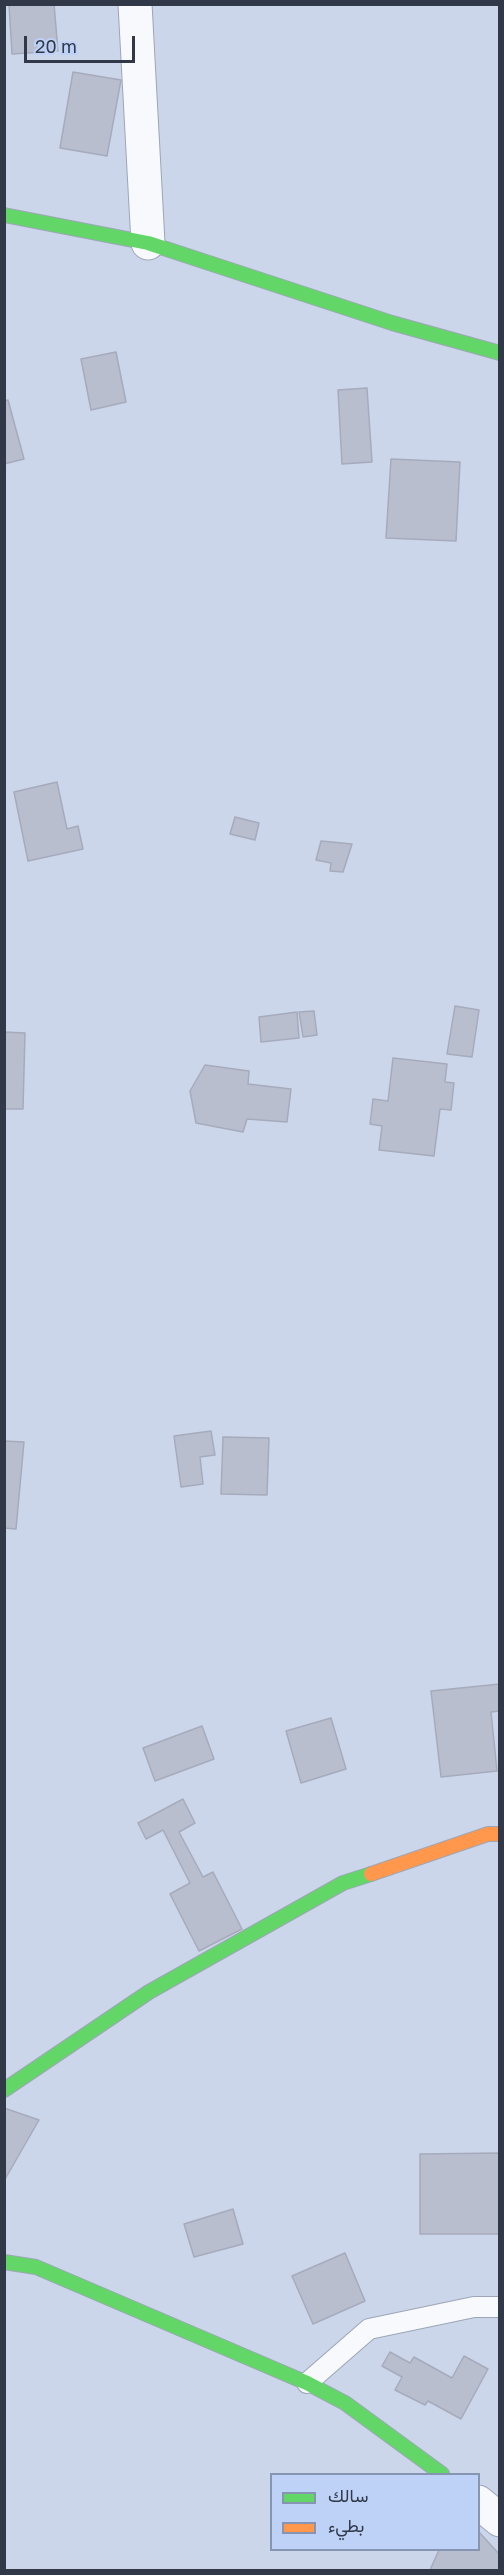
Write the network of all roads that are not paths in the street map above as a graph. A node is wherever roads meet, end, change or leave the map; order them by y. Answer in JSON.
{"nodes":[{"id":1,"x":135,"y":4,"type":"edge"},
{"id":2,"x":4,"y":215,"type":"edge"},
{"id":3,"x":148,"y":243,"type":"junction"},
{"id":4,"x":500,"y":353,"type":"edge"},
{"id":5,"x":500,"y":1834,"type":"edge"},
{"id":6,"x":4,"y":2090,"type":"edge"},
{"id":7,"x":4,"y":2262,"type":"edge"},
{"id":8,"x":500,"y":2307,"type":"edge"},
{"id":9,"x":307,"y":2383,"type":"junction"},
{"id":10,"x":439,"y":2473,"type":"edge"},
{"id":11,"x":480,"y":2504,"type":"edge"},
{"id":12,"x":500,"y":2520,"type":"edge"}],
"edges":[{"from":1,"to":3,"type":"street"},
{"from":2,"to":3,"type":"street"},
{"from":3,"to":4,"type":"street"},
{"from":5,"to":6,"type":"street"},
{"from":7,"to":9,"type":"street"},
{"from":8,"to":9,"type":"lane"},
{"from":9,"to":10,"type":"street"},
{"from":11,"to":12,"type":"street"}]}
